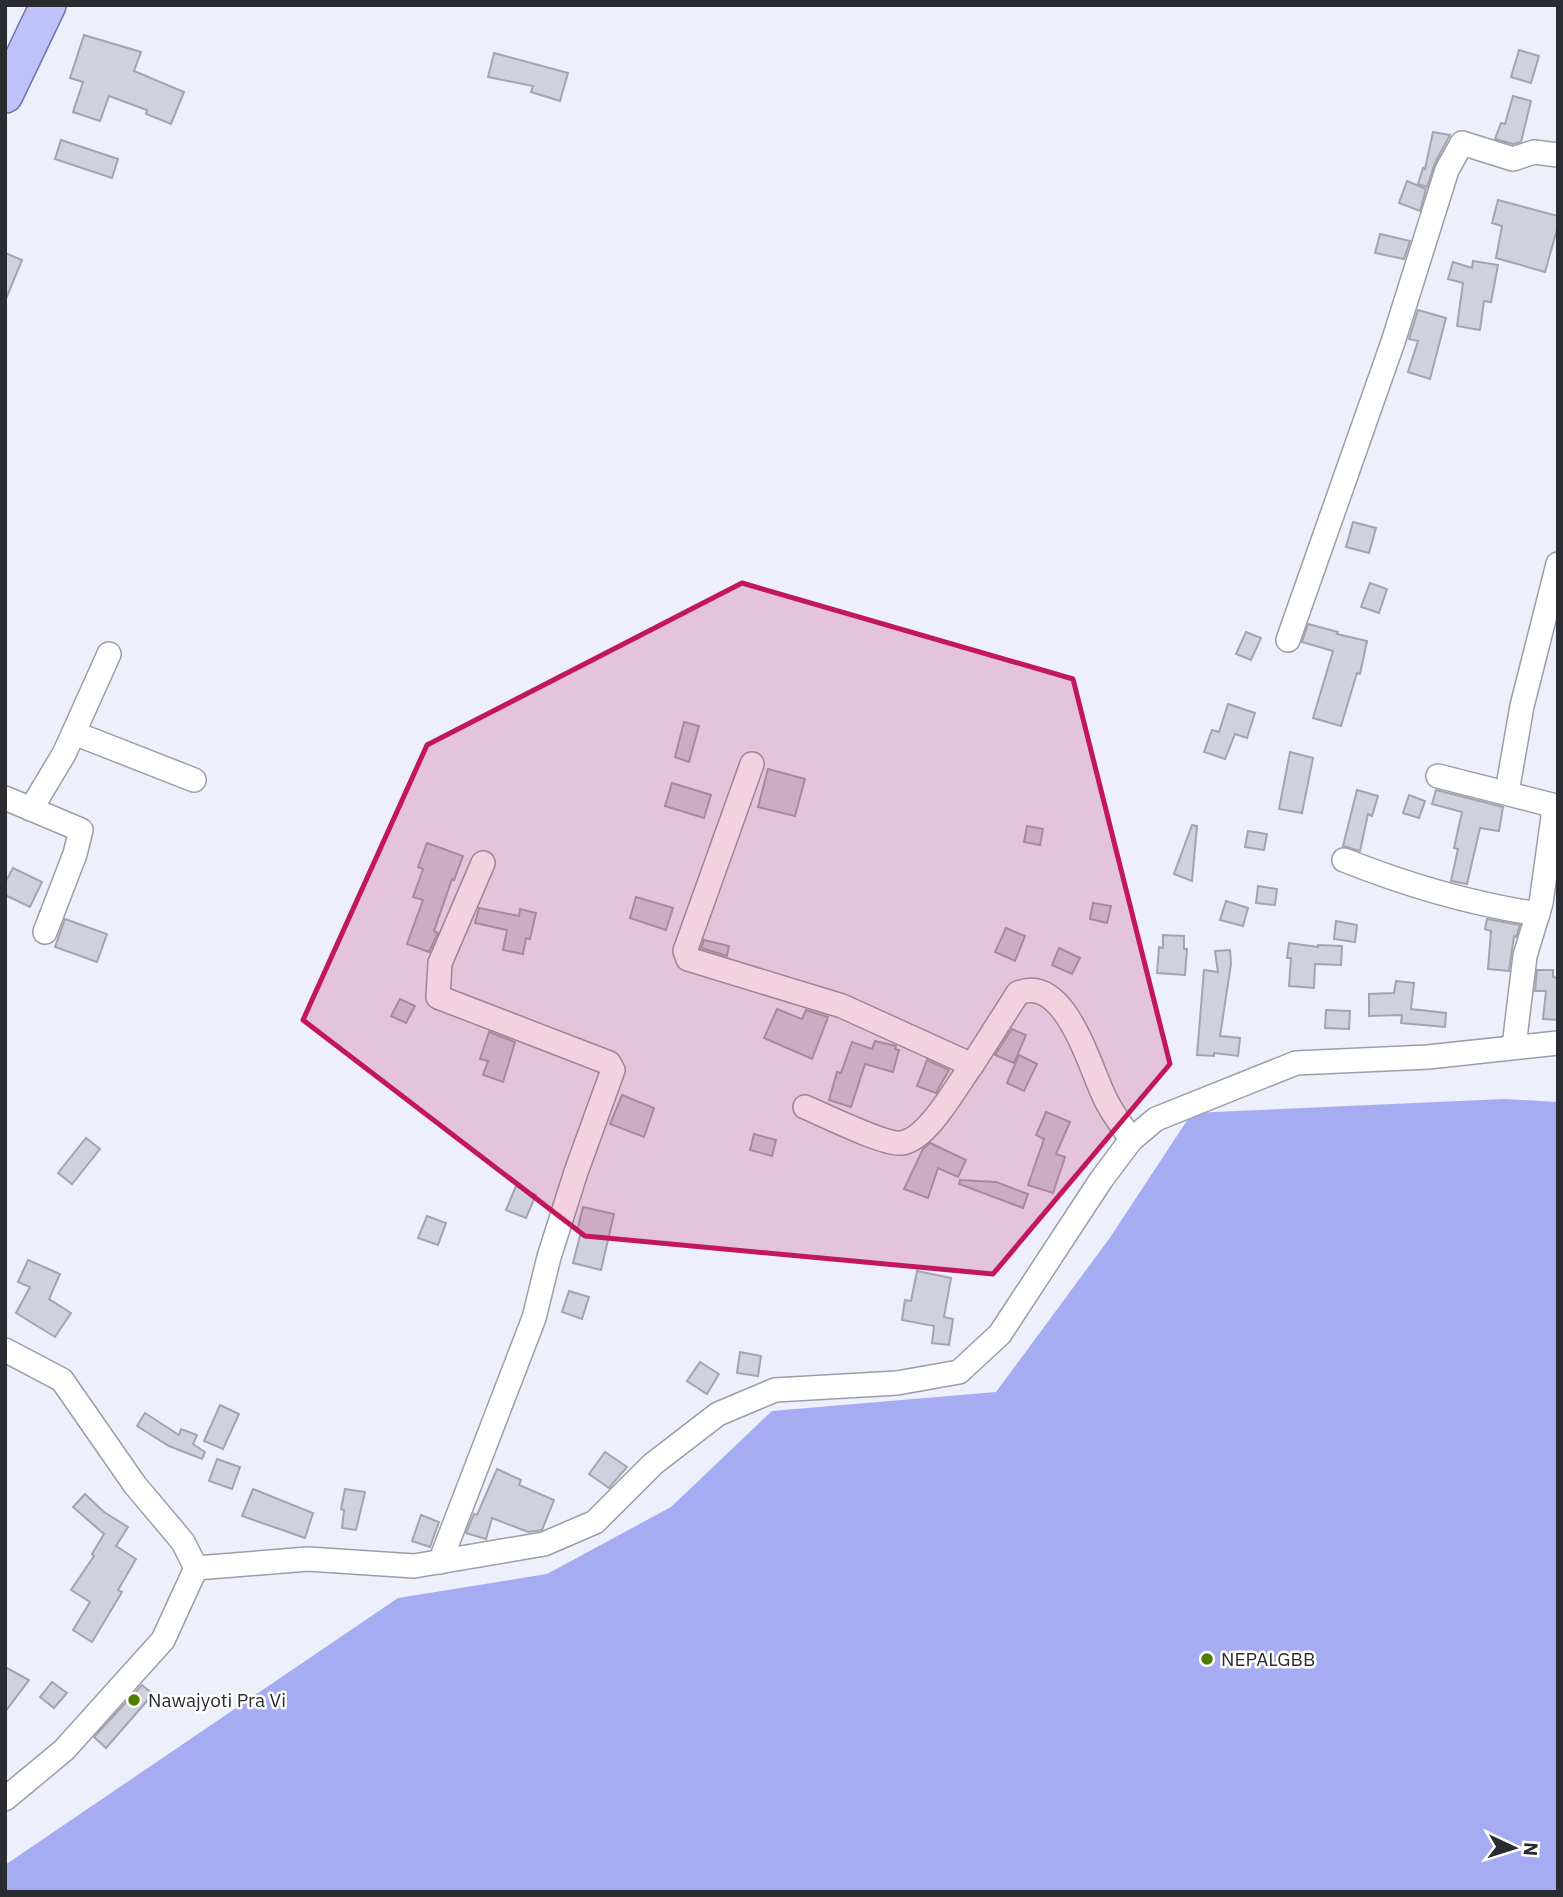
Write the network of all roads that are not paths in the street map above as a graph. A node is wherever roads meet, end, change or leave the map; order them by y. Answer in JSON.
{"nodes":[{"id":1,"x":48,"y":5,"type":"edge"},
{"id":2,"x":5,"y":96,"type":"edge"},
{"id":3,"x":1558,"y":155,"type":"edge"},
{"id":4,"x":1558,"y":564,"type":"edge"},
{"id":5,"x":1288,"y":640,"type":"dead end"},
{"id":6,"x":109,"y":654,"type":"dead end"},
{"id":7,"x":74,"y":733,"type":"junction"},
{"id":8,"x":752,"y":764,"type":"dead end"},
{"id":9,"x":1438,"y":776,"type":"dead end"},
{"id":10,"x":194,"y":779,"type":"dead end"},
{"id":11,"x":1507,"y":792,"type":"junction"},
{"id":12,"x":5,"y":798,"type":"edge"},
{"id":13,"x":1555,"y":806,"type":"edge"},
{"id":14,"x":31,"y":809,"type":"junction"},
{"id":15,"x":1344,"y":860,"type":"dead end"},
{"id":16,"x":483,"y":863,"type":"dead end"},
{"id":17,"x":1538,"y":914,"type":"junction"},
{"id":18,"x":45,"y":932,"type":"dead end"},
{"id":19,"x":1558,"y":1043,"type":"edge"},
{"id":20,"x":1514,"y":1046,"type":"junction"},
{"id":21,"x":972,"y":1065,"type":"junction"},
{"id":22,"x":805,"y":1107,"type":"dead end"},
{"id":23,"x":1131,"y":1140,"type":"junction"},
{"id":24,"x":5,"y":1350,"type":"edge"},
{"id":25,"x":440,"y":1562,"type":"junction"},
{"id":26,"x":196,"y":1568,"type":"junction"},
{"id":27,"x":5,"y":1800,"type":"edge"}],
"edges":[{"from":1,"to":2,"type":"main road"},
{"from":3,"to":5,"type":"street"},
{"from":4,"to":11,"type":"street"},
{"from":6,"to":7,"type":"street"},
{"from":7,"to":10,"type":"street"},
{"from":7,"to":14,"type":"street"},
{"from":8,"to":21,"type":"street"},
{"from":9,"to":11,"type":"street"},
{"from":11,"to":13,"type":"street"},
{"from":12,"to":14,"type":"street"},
{"from":13,"to":17,"type":"street"},
{"from":14,"to":18,"type":"street"},
{"from":15,"to":17,"type":"street"},
{"from":16,"to":25,"type":"street"},
{"from":17,"to":20,"type":"street"},
{"from":19,"to":20,"type":"street"},
{"from":20,"to":23,"type":"street"},
{"from":21,"to":22,"type":"street"},
{"from":21,"to":23,"type":"street"},
{"from":23,"to":25,"type":"street"},
{"from":24,"to":26,"type":"street"},
{"from":25,"to":26,"type":"street"},
{"from":26,"to":27,"type":"street"}]}
